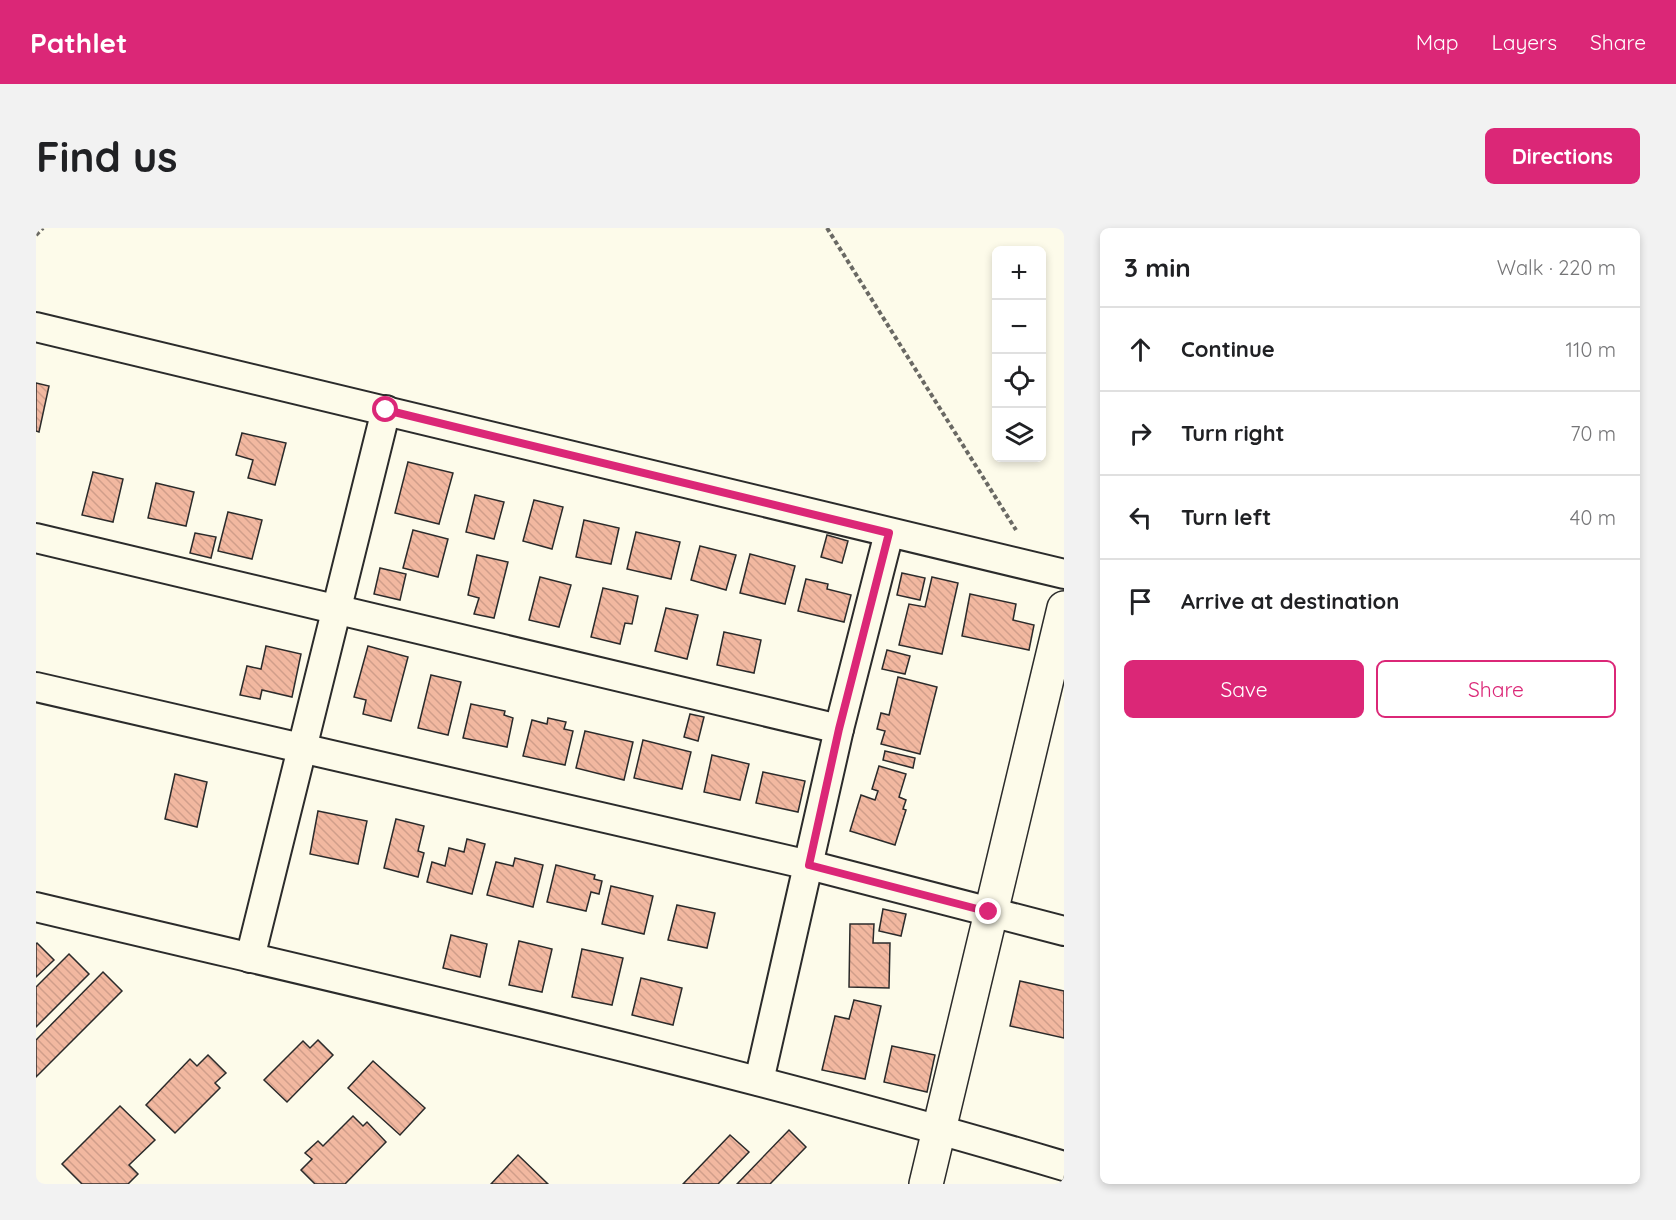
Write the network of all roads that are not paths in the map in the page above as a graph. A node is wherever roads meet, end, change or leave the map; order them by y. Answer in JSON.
{"nodes":[{"id":1,"x":36,"y":327,"type":"edge"},
{"id":2,"x":386,"y":410,"type":"junction"},
{"id":3,"x":889,"y":533,"type":"junction"},
{"id":4,"x":36,"y":538,"type":"edge"},
{"id":5,"x":1052,"y":572,"type":"edge"},
{"id":6,"x":1064,"y":608,"type":"edge"},
{"id":7,"x":337,"y":609,"type":"junction"},
{"id":8,"x":36,"y":687,"type":"edge"},
{"id":9,"x":839,"y":729,"type":"junction"},
{"id":10,"x":301,"y":749,"type":"junction"},
{"id":11,"x":809,"y":865,"type":"junction"},
{"id":12,"x":36,"y":907,"type":"edge"},
{"id":13,"x":989,"y":912,"type":"junction"},
{"id":14,"x":1064,"y":930,"type":"edge"},
{"id":15,"x":250,"y":958,"type":"junction"},
{"id":16,"x":759,"y":1081,"type":"junction"},
{"id":17,"x":938,"y":1129,"type":"junction"},
{"id":18,"x":1064,"y":1166,"type":"edge"},
{"id":19,"x":926,"y":1184,"type":"edge"}],
"edges":[{"from":1,"to":2,"type":"street"},
{"from":2,"to":3,"type":"street"},
{"from":2,"to":7,"type":"street"},
{"from":3,"to":5,"type":"street"},
{"from":3,"to":9,"type":"street"},
{"from":4,"to":7,"type":"street"},
{"from":6,"to":13,"type":"street"},
{"from":7,"to":9,"type":"street"},
{"from":7,"to":10,"type":"street"},
{"from":8,"to":10,"type":"street"},
{"from":9,"to":11,"type":"street"},
{"from":10,"to":11,"type":"street"},
{"from":10,"to":15,"type":"street"},
{"from":11,"to":13,"type":"street"},
{"from":11,"to":16,"type":"street"},
{"from":12,"to":15,"type":"street"},
{"from":13,"to":14,"type":"street"},
{"from":13,"to":17,"type":"street"},
{"from":15,"to":16,"type":"street"},
{"from":16,"to":17,"type":"street"},
{"from":17,"to":18,"type":"street"},
{"from":17,"to":19,"type":"street"}]}
